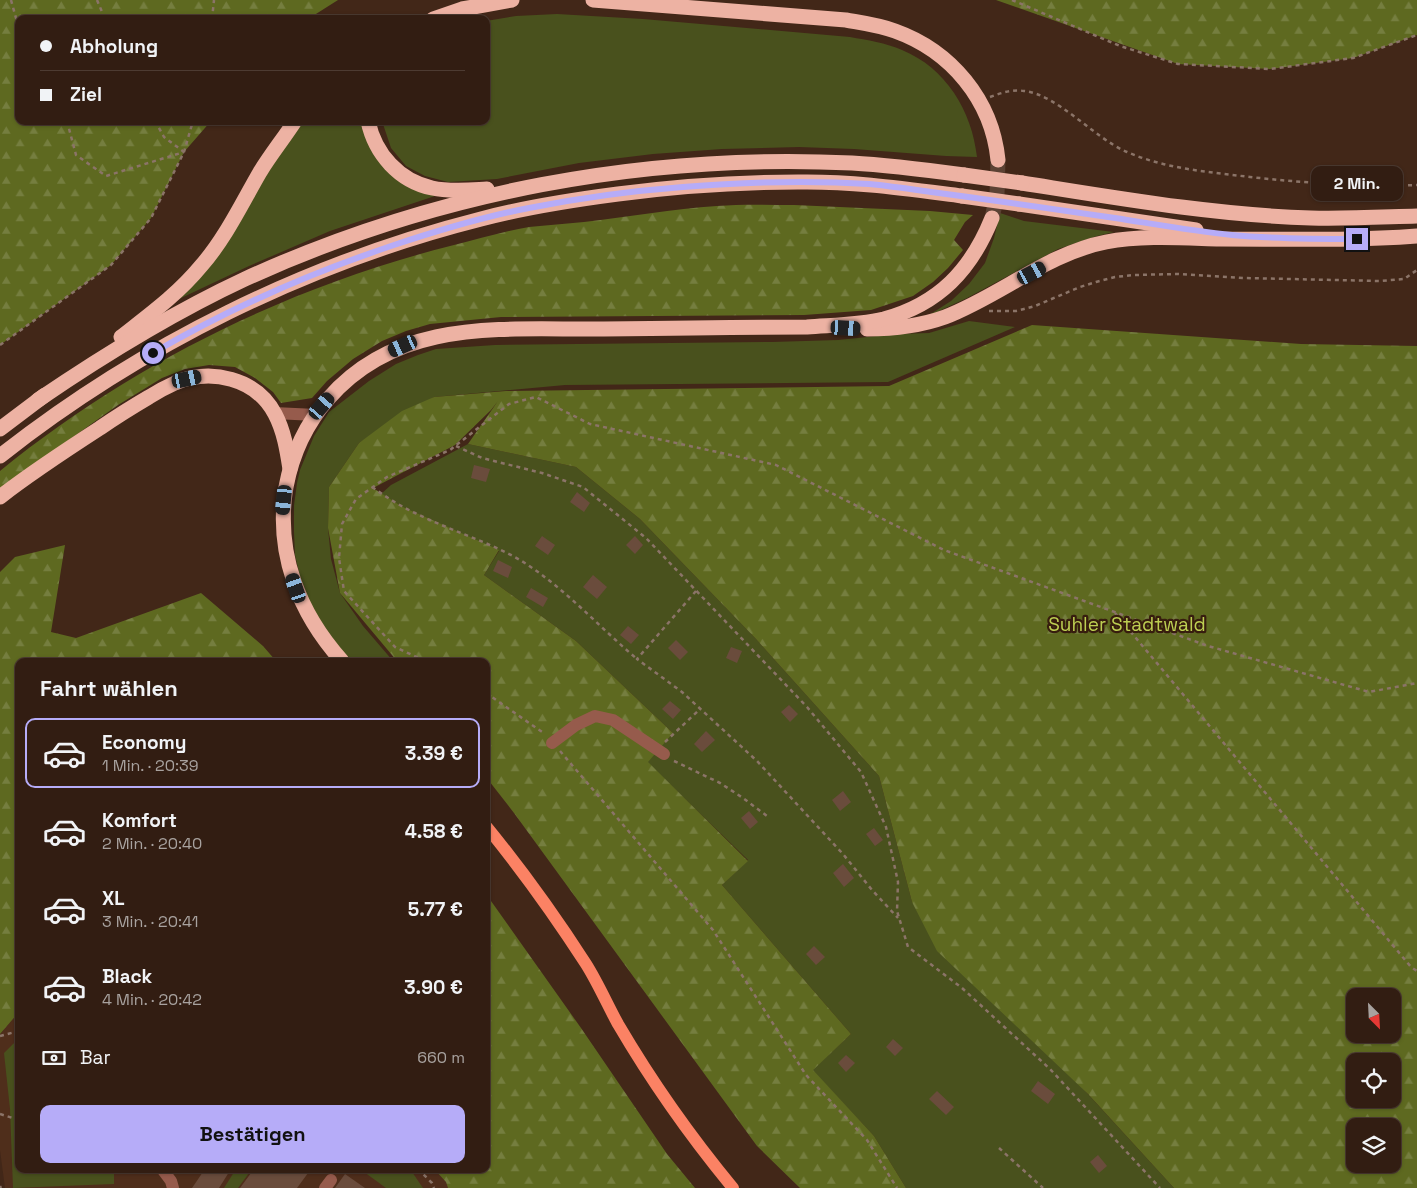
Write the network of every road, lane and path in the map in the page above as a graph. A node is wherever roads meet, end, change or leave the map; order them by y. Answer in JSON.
{"nodes":[{"id":1,"x":12,"y":0,"type":"edge"},
{"id":2,"x":97,"y":0,"type":"edge"},
{"id":3,"x":214,"y":0,"type":"edge"},
{"id":4,"x":512,"y":0,"type":"edge"},
{"id":5,"x":593,"y":0,"type":"edge"},
{"id":6,"x":1012,"y":0,"type":"edge"},
{"id":7,"x":16,"y":15,"type":"edge"},
{"id":8,"x":103,"y":15,"type":"edge"},
{"id":9,"x":212,"y":15,"type":"edge"},
{"id":10,"x":445,"y":15,"type":"edge"},
{"id":11,"x":1417,"y":35,"type":"edge"},
{"id":12,"x":980,"y":101,"type":"junction"},
{"id":13,"x":68,"y":125,"type":"edge"},
{"id":14,"x":157,"y":125,"type":"edge"},
{"id":15,"x":192,"y":125,"type":"edge"},
{"id":16,"x":292,"y":125,"type":"edge"},
{"id":17,"x":369,"y":125,"type":"edge"},
{"id":18,"x":184,"y":152,"type":"junction"},
{"id":19,"x":998,"y":160,"type":"tunnel mouth"},
{"id":20,"x":1417,"y":185,"type":"edge"},
{"id":21,"x":521,"y":188,"type":"junction"},
{"id":22,"x":1417,"y":216,"type":"edge"},
{"id":23,"x":992,"y":218,"type":"tunnel mouth"},
{"id":24,"x":1417,"y":236,"type":"edge"},
{"id":25,"x":1302,"y":239,"type":"junction"},
{"id":26,"x":1417,"y":270,"type":"edge"},
{"id":27,"x":988,"y":311,"type":"dead end"},
{"id":28,"x":807,"y":327,"type":"junction"},
{"id":29,"x":0,"y":345,"type":"edge"},
{"id":30,"x":38,"y":400,"type":"junction"},
{"id":31,"x":274,"y":413,"type":"junction"},
{"id":32,"x":316,"y":415,"type":"junction"},
{"id":33,"x":0,"y":429,"type":"edge"},
{"id":34,"x":455,"y":445,"type":"junction"},
{"id":35,"x":0,"y":456,"type":"edge"},
{"id":36,"x":290,"y":471,"type":"junction"},
{"id":37,"x":372,"y":487,"type":"junction"},
{"id":38,"x":0,"y":497,"type":"edge"},
{"id":39,"x":696,"y":591,"type":"junction"},
{"id":40,"x":1114,"y":612,"type":"junction"},
{"id":41,"x":340,"y":658,"type":"edge"},
{"id":42,"x":419,"y":658,"type":"edge"},
{"id":43,"x":637,"y":658,"type":"junction"},
{"id":44,"x":1417,"y":684,"type":"edge"},
{"id":45,"x":490,"y":696,"type":"edge"},
{"id":46,"x":700,"y":708,"type":"junction"},
{"id":47,"x":552,"y":742,"type":"junction"},
{"id":48,"x":660,"y":752,"type":"junction"},
{"id":49,"x":767,"y":816,"type":"dead end"},
{"id":50,"x":490,"y":831,"type":"edge"},
{"id":51,"x":900,"y":920,"type":"junction"},
{"id":52,"x":1417,"y":971,"type":"edge"},
{"id":53,"x":15,"y":1032,"type":"edge"},
{"id":54,"x":0,"y":1036,"type":"edge"},
{"id":55,"x":0,"y":1114,"type":"edge"},
{"id":56,"x":15,"y":1119,"type":"edge"},
{"id":57,"x":999,"y":1148,"type":"dead end"},
{"id":58,"x":165,"y":1173,"type":"edge"},
{"id":59,"x":422,"y":1173,"type":"edge"},
{"id":60,"x":173,"y":1188,"type":"edge"},
{"id":61,"x":434,"y":1188,"type":"edge"},
{"id":62,"x":733,"y":1188,"type":"edge"},
{"id":63,"x":898,"y":1188,"type":"edge"},
{"id":64,"x":1043,"y":1188,"type":"edge"},
{"id":65,"x":1160,"y":1188,"type":"edge"}],
"edges":[{"from":1,"to":7,"type":"path"},
{"from":2,"to":8,"type":"path"},
{"from":3,"to":9,"type":"path"},
{"from":4,"to":10,"type":"highway"},
{"from":5,"to":12,"type":"highway"},
{"from":6,"to":11,"type":"path"},
{"from":12,"to":19,"type":"highway"},
{"from":12,"to":20,"type":"path"},
{"from":13,"to":18,"type":"path"},
{"from":14,"to":18,"type":"path"},
{"from":15,"to":18,"type":"path"},
{"from":16,"to":30,"type":"highway"},
{"from":17,"to":21,"type":"highway"},
{"from":18,"to":29,"type":"path"},
{"from":21,"to":22,"type":"highway","bridge":true},
{"from":21,"to":30,"type":"highway"},
{"from":23,"to":28,"type":"highway"},
{"from":24,"to":25,"type":"highway"},
{"from":25,"to":28,"type":"highway"},
{"from":25,"to":35,"type":"highway","bridge":true},
{"from":26,"to":27,"type":"path"},
{"from":28,"to":32,"type":"highway"},
{"from":30,"to":33,"type":"highway"},
{"from":31,"to":32,"type":"lane"},
{"from":31,"to":36,"type":"highway"},
{"from":31,"to":38,"type":"highway"},
{"from":32,"to":36,"type":"highway"},
{"from":34,"to":37,"type":"path"},
{"from":34,"to":39,"type":"path"},
{"from":34,"to":40,"type":"path"},
{"from":36,"to":41,"type":"highway"},
{"from":37,"to":42,"type":"path"},
{"from":37,"to":43,"type":"path"},
{"from":39,"to":43,"type":"path"},
{"from":39,"to":51,"type":"path"},
{"from":40,"to":44,"type":"path"},
{"from":40,"to":52,"type":"path"},
{"from":43,"to":46,"type":"path"},
{"from":45,"to":47,"type":"path"},
{"from":46,"to":48,"type":"path"},
{"from":46,"to":51,"type":"path"},
{"from":47,"to":48,"type":"lane"},
{"from":47,"to":63,"type":"path"},
{"from":48,"to":49,"type":"path"},
{"from":50,"to":62,"type":"main road"},
{"from":51,"to":65,"type":"path"},
{"from":53,"to":54,"type":"path"},
{"from":55,"to":56,"type":"path"},
{"from":57,"to":64,"type":"path"},
{"from":58,"to":60,"type":"lane"},
{"from":59,"to":61,"type":"path"}]}
